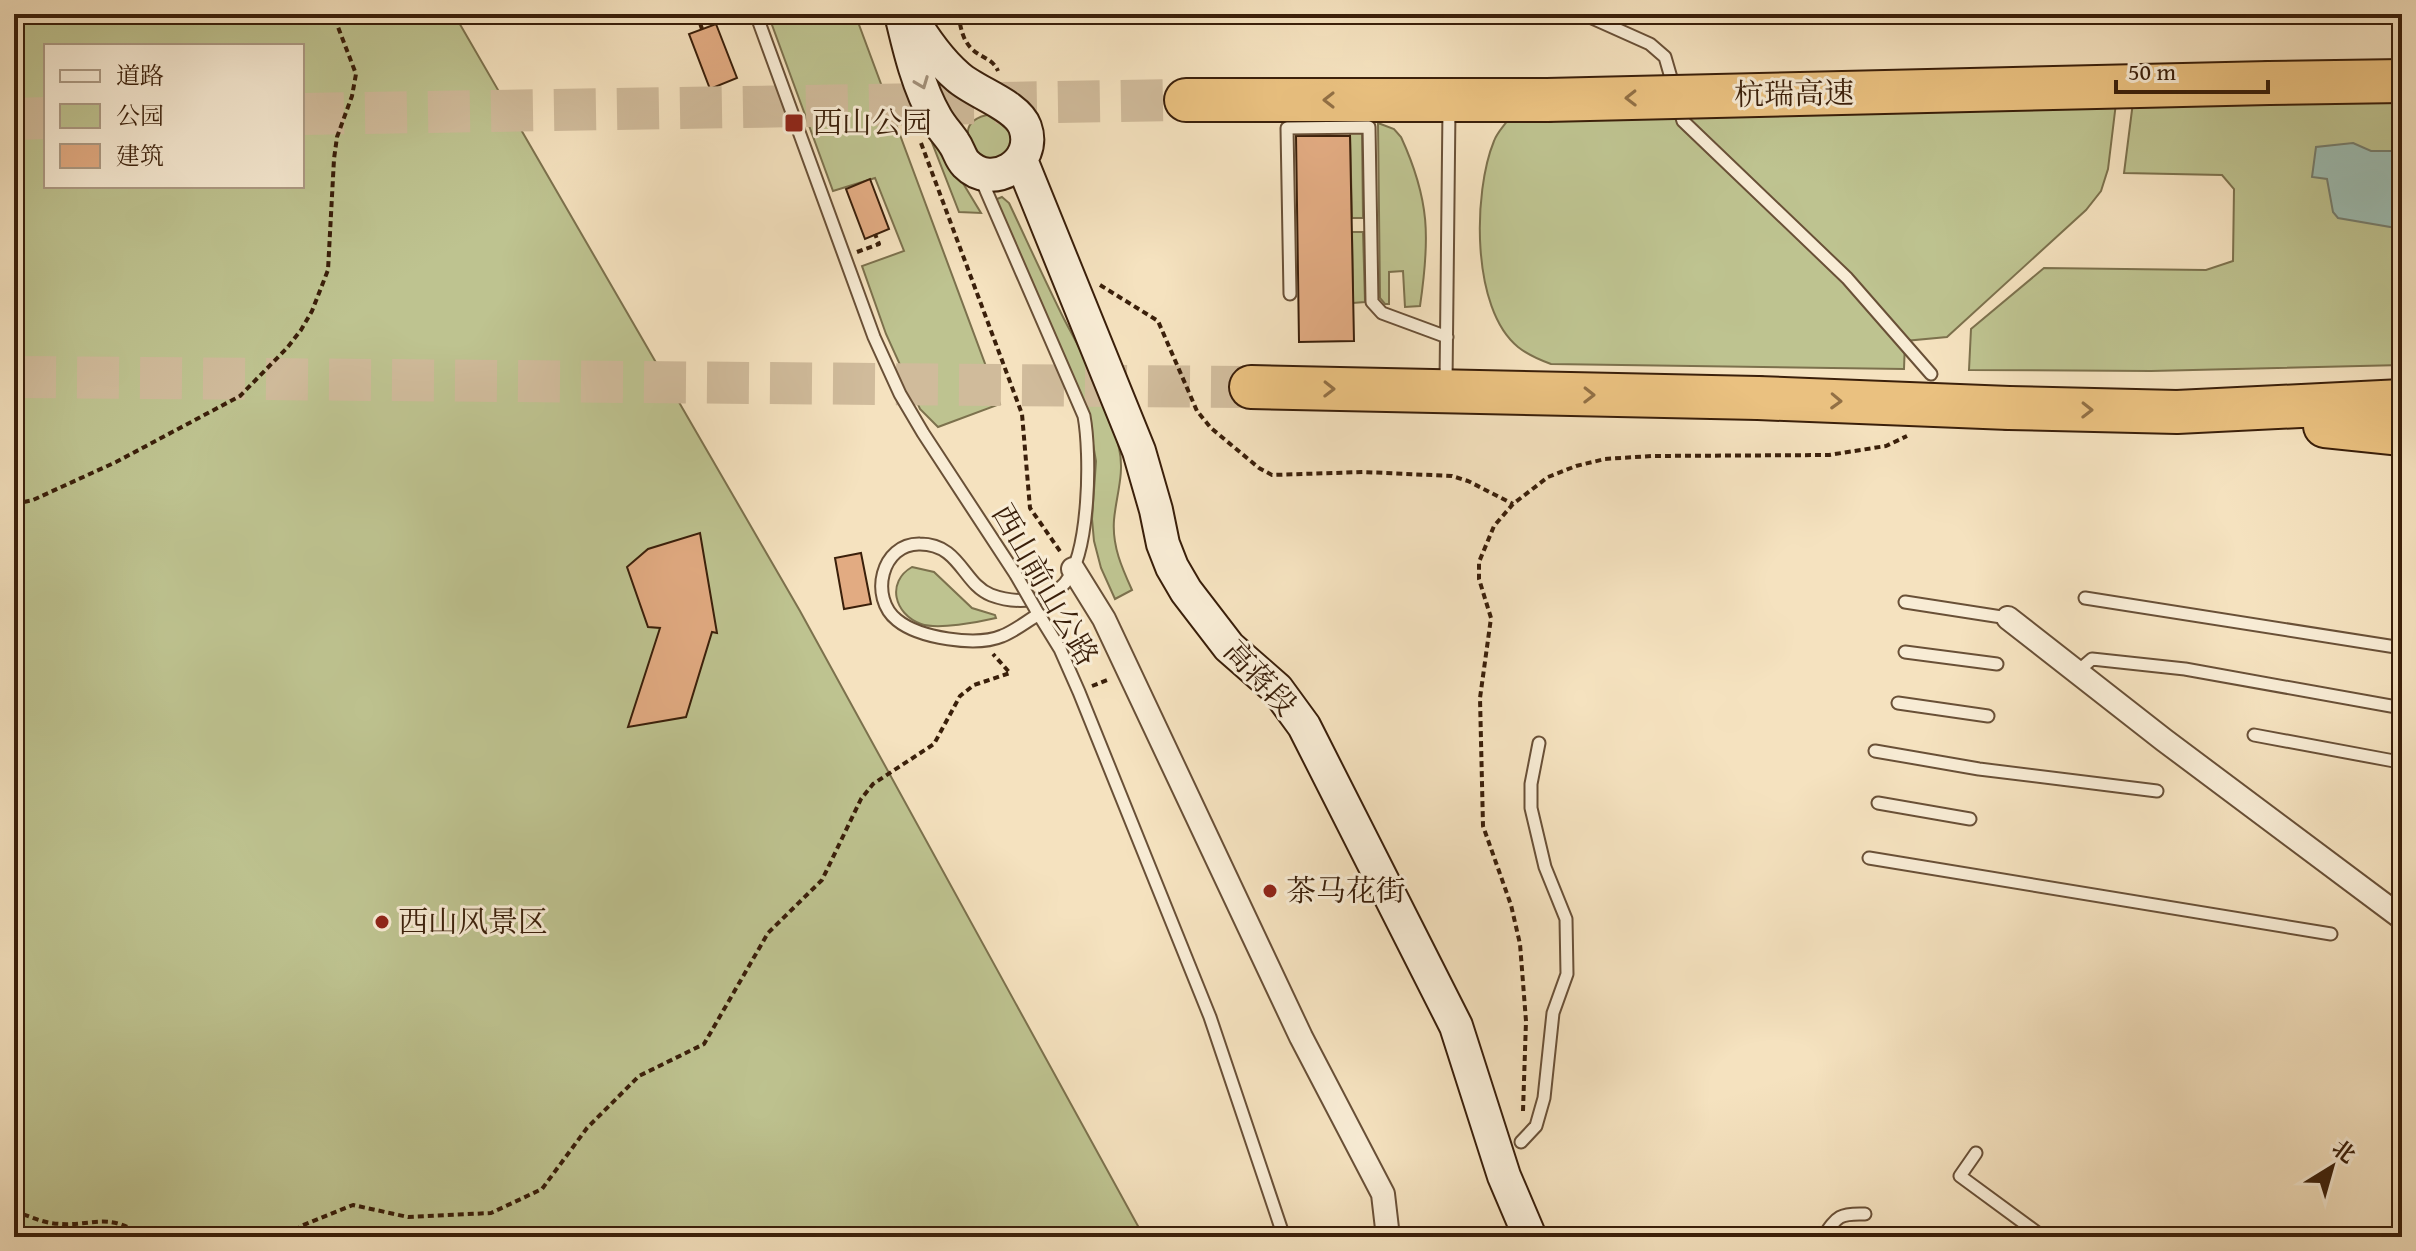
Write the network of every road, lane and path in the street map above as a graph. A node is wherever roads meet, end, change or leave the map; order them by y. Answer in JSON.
{"nodes":[{"id":1,"x":333,"y":14,"type":"edge"},
{"id":2,"x":722,"y":14,"type":"edge"},
{"id":3,"x":756,"y":14,"type":"edge"},
{"id":4,"x":901,"y":14,"type":"edge"},
{"id":5,"x":909,"y":14,"type":"edge"},
{"id":6,"x":958,"y":14,"type":"edge"},
{"id":7,"x":1583,"y":14,"type":"edge"},
{"id":8,"x":702,"y":29,"type":"dead end"},
{"id":9,"x":2402,"y":79,"type":"edge"},
{"id":10,"x":999,"y":89,"type":"junction"},
{"id":11,"x":1675,"y":92,"type":"junction"},
{"id":12,"x":1186,"y":100,"type":"tunnel mouth"},
{"id":13,"x":1449,"y":100,"type":"junction"},
{"id":14,"x":917,"y":133,"type":"dead end"},
{"id":15,"x":956,"y":146,"type":"junction"},
{"id":16,"x":1021,"y":160,"type":"junction"},
{"id":17,"x":978,"y":173,"type":"junction"},
{"id":18,"x":875,"y":234,"type":"dead end"},
{"id":19,"x":844,"y":257,"type":"junction"},
{"id":20,"x":1290,"y":294,"type":"dead end"},
{"id":21,"x":1447,"y":337,"type":"junction"},
{"id":22,"x":1931,"y":374,"type":"dead end"},
{"id":23,"x":1251,"y":387,"type":"tunnel mouth"},
{"id":24,"x":1446,"y":391,"type":"junction"},
{"id":25,"x":2402,"y":401,"type":"edge"},
{"id":26,"x":2177,"y":412,"type":"junction"},
{"id":27,"x":1918,"y":430,"type":"dead end"},
{"id":28,"x":2402,"y":434,"type":"edge"},
{"id":29,"x":14,"y":504,"type":"edge"},
{"id":30,"x":1073,"y":569,"type":"junction"},
{"id":31,"x":2085,"y":598,"type":"dead end"},
{"id":32,"x":1905,"y":602,"type":"dead end"},
{"id":33,"x":1037,"y":611,"type":"junction"},
{"id":34,"x":2008,"y":618,"type":"joint"},
{"id":35,"x":981,"y":640,"type":"junction"},
{"id":36,"x":2402,"y":648,"type":"edge"},
{"id":37,"x":1905,"y":652,"type":"dead end"},
{"id":38,"x":1997,"y":664,"type":"dead end"},
{"id":39,"x":1129,"y":671,"type":"junction"},
{"id":40,"x":2078,"y":671,"type":"junction"},
{"id":41,"x":1079,"y":692,"type":"junction"},
{"id":42,"x":1898,"y":703,"type":"dead end"},
{"id":43,"x":2402,"y":708,"type":"edge"},
{"id":44,"x":1988,"y":716,"type":"dead end"},
{"id":45,"x":2254,"y":735,"type":"dead end"},
{"id":46,"x":1539,"y":743,"type":"dead end"},
{"id":47,"x":1875,"y":751,"type":"dead end"},
{"id":48,"x":2402,"y":767,"type":"edge"},
{"id":49,"x":2157,"y":791,"type":"dead end"},
{"id":50,"x":1878,"y":803,"type":"dead end"},
{"id":51,"x":1970,"y":819,"type":"dead end"},
{"id":52,"x":1869,"y":858,"type":"dead end"},
{"id":53,"x":2402,"y":918,"type":"edge"},
{"id":54,"x":2331,"y":934,"type":"dead end"},
{"id":55,"x":1521,"y":1142,"type":"joint"},
{"id":56,"x":1976,"y":1153,"type":"dead end"},
{"id":57,"x":14,"y":1211,"type":"edge"},
{"id":58,"x":1865,"y":1214,"type":"dead end"},
{"id":59,"x":144,"y":1237,"type":"edge"},
{"id":60,"x":287,"y":1237,"type":"edge"},
{"id":61,"x":1284,"y":1237,"type":"edge"},
{"id":62,"x":1388,"y":1237,"type":"edge"},
{"id":63,"x":1530,"y":1237,"type":"edge"},
{"id":64,"x":1823,"y":1237,"type":"edge"},
{"id":65,"x":2043,"y":1237,"type":"edge"}],
"edges":[{"from":1,"to":29,"type":"path"},
{"from":2,"to":8,"type":"path"},
{"from":3,"to":19,"type":"lane","name":"西山前山公路"},
{"from":4,"to":15,"type":"main road","one_way":true},
{"from":5,"to":10,"type":"main road"},
{"from":6,"to":10,"type":"path"},
{"from":7,"to":11,"type":"lane"},
{"from":9,"to":11,"type":"lane"},
{"from":9,"to":13,"type":"highway","name":"杭瑞高速","one_way":true,"bridge":true},
{"from":10,"to":15,"type":"main road"},
{"from":10,"to":16,"type":"main road"},
{"from":11,"to":22,"type":"lane"},
{"from":13,"to":12,"type":"highway","name":"杭瑞高速","one_way":true},
{"from":13,"to":21,"type":"lane"},
{"from":14,"to":30,"type":"path"},
{"from":15,"to":17,"type":"main road"},
{"from":16,"to":17,"type":"main road"},
{"from":16,"to":63,"type":"main road","name":"高蒋段"},
{"from":17,"to":30,"type":"lane"},
{"from":18,"to":19,"type":"path"},
{"from":19,"to":33,"type":"lane","name":"西山前山公路","bridge":true},
{"from":20,"to":21,"type":"lane"},
{"from":21,"to":24,"type":"lane"},
{"from":23,"to":24,"type":"highway","one_way":true},
{"from":24,"to":26,"type":"highway","one_way":true,"bridge":true},
{"from":25,"to":26,"type":"highway"},
{"from":26,"to":28,"type":"highway"},
{"from":27,"to":55,"type":"path"},
{"from":30,"to":35,"type":"lane"},
{"from":30,"to":39,"type":"street"},
{"from":31,"to":36,"type":"lane"},
{"from":32,"to":34,"type":"lane"},
{"from":33,"to":35,"type":"lane"},
{"from":33,"to":41,"type":"lane","name":"西山前山公路"},
{"from":34,"to":40,"type":"street"},
{"from":35,"to":60,"type":"path"},
{"from":37,"to":38,"type":"lane"},
{"from":39,"to":41,"type":"path"},
{"from":39,"to":62,"type":"street"},
{"from":40,"to":43,"type":"lane"},
{"from":40,"to":53,"type":"street"},
{"from":41,"to":61,"type":"lane","name":"西山前山公路"},
{"from":42,"to":44,"type":"lane"},
{"from":45,"to":48,"type":"lane"},
{"from":46,"to":55,"type":"lane"},
{"from":47,"to":49,"type":"lane"},
{"from":50,"to":51,"type":"lane"},
{"from":52,"to":54,"type":"lane"},
{"from":56,"to":65,"type":"lane"},
{"from":57,"to":59,"type":"path"},
{"from":58,"to":64,"type":"lane"}]}
